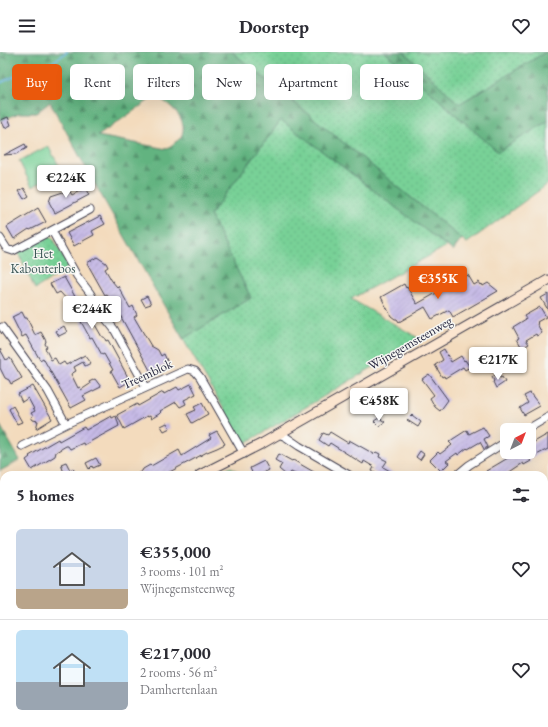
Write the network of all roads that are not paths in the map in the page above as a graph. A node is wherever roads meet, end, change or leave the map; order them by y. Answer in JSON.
{"nodes":[{"id":1,"x":90,"y":210,"type":"dead end"},
{"id":2,"x":52,"y":231,"type":"junction"},
{"id":3,"x":0,"y":238,"type":"edge"},
{"id":4,"x":548,"y":280,"type":"edge"},
{"id":5,"x":2,"y":327,"type":"dead end"},
{"id":6,"x":146,"y":387,"type":"junction"},
{"id":7,"x":548,"y":417,"type":"edge"},
{"id":8,"x":66,"y":424,"type":"junction"},
{"id":9,"x":536,"y":424,"type":"edge"},
{"id":10,"x":279,"y":434,"type":"junction"},
{"id":11,"x":500,"y":445,"type":"edge"},
{"id":12,"x":22,"y":446,"type":"dead end"},
{"id":13,"x":244,"y":454,"type":"junction"},
{"id":14,"x":208,"y":471,"type":"edge"},
{"id":15,"x":343,"y":471,"type":"edge"},
{"id":16,"x":462,"y":471,"type":"edge"}],
"edges":[{"from":1,"to":2,"type":"street"},
{"from":2,"to":3,"type":"street"},
{"from":2,"to":6,"type":"street"},
{"from":4,"to":10,"type":"street","name":"Wijnegemsteenweg"},
{"from":5,"to":8,"type":"street"},
{"from":6,"to":8,"type":"street","name":"Treemblok"},
{"from":6,"to":13,"type":"street","name":"Treemblok"},
{"from":7,"to":9,"type":"street"},
{"from":8,"to":12,"type":"street","name":"Treemblok"},
{"from":10,"to":13,"type":"street","name":"Wijnegemsteenweg"},
{"from":10,"to":15,"type":"street"},
{"from":11,"to":16,"type":"street"},
{"from":13,"to":14,"type":"street","name":"Wijnegemsteenweg"}]}
